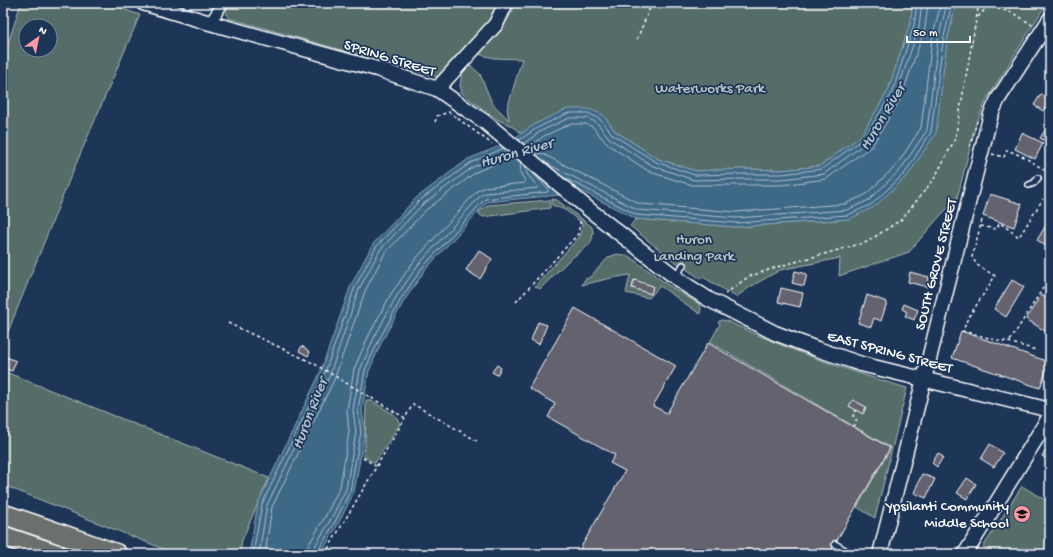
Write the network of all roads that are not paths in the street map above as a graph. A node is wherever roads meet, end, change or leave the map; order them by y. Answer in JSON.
{"nodes":[{"id":1,"x":143,"y":3,"type":"edge"},
{"id":2,"x":223,"y":3,"type":"edge"},
{"id":3,"x":506,"y":3,"type":"edge"},
{"id":4,"x":1050,"y":19,"type":"edge"},
{"id":5,"x":210,"y":23,"type":"junction"},
{"id":6,"x":437,"y":89,"type":"junction"},
{"id":7,"x":1038,"y":178,"type":"dead end"},
{"id":8,"x":1029,"y":185,"type":"dead end"},
{"id":9,"x":587,"y":214,"type":"joint"},
{"id":10,"x":924,"y":379,"type":"junction"},
{"id":11,"x":1050,"y":410,"type":"edge"},
{"id":12,"x":1050,"y":416,"type":"edge"},
{"id":13,"x":3,"y":505,"type":"edge"},
{"id":14,"x":3,"y":514,"type":"edge"},
{"id":15,"x":48,"y":528,"type":"junction"},
{"id":16,"x":3,"y":536,"type":"edge"},
{"id":17,"x":835,"y":544,"type":"dead end"},
{"id":18,"x":848,"y":552,"type":"dead end"},
{"id":19,"x":56,"y":554,"type":"edge"},
{"id":20,"x":117,"y":554,"type":"edge"},
{"id":21,"x":880,"y":554,"type":"edge"},
{"id":22,"x":965,"y":554,"type":"edge"}],
"edges":[{"from":1,"to":5,"type":"main road","name":"SPRING STREET"},
{"from":2,"to":5,"type":"street"},
{"from":3,"to":6,"type":"main road"},
{"from":4,"to":10,"type":"main road","name":"SOUTH GROVE STREET"},
{"from":5,"to":6,"type":"main road","name":"SPRING STREET"},
{"from":6,"to":9,"type":"main road","name":"SPRING STREET"},
{"from":7,"to":8,"type":"lane"},
{"from":9,"to":10,"type":"main road","name":"EAST SPRING STREET"},
{"from":10,"to":11,"type":"main road","name":"EAST SPRING STREET"},
{"from":10,"to":21,"type":"main road","name":"SOUTH GROVE STREET"},
{"from":12,"to":22,"type":"main road"},
{"from":13,"to":15,"type":"highway"},
{"from":14,"to":15,"type":"highway"},
{"from":15,"to":20,"type":"highway"},
{"from":16,"to":19,"type":"highway"},
{"from":17,"to":18,"type":"lane"}]}
